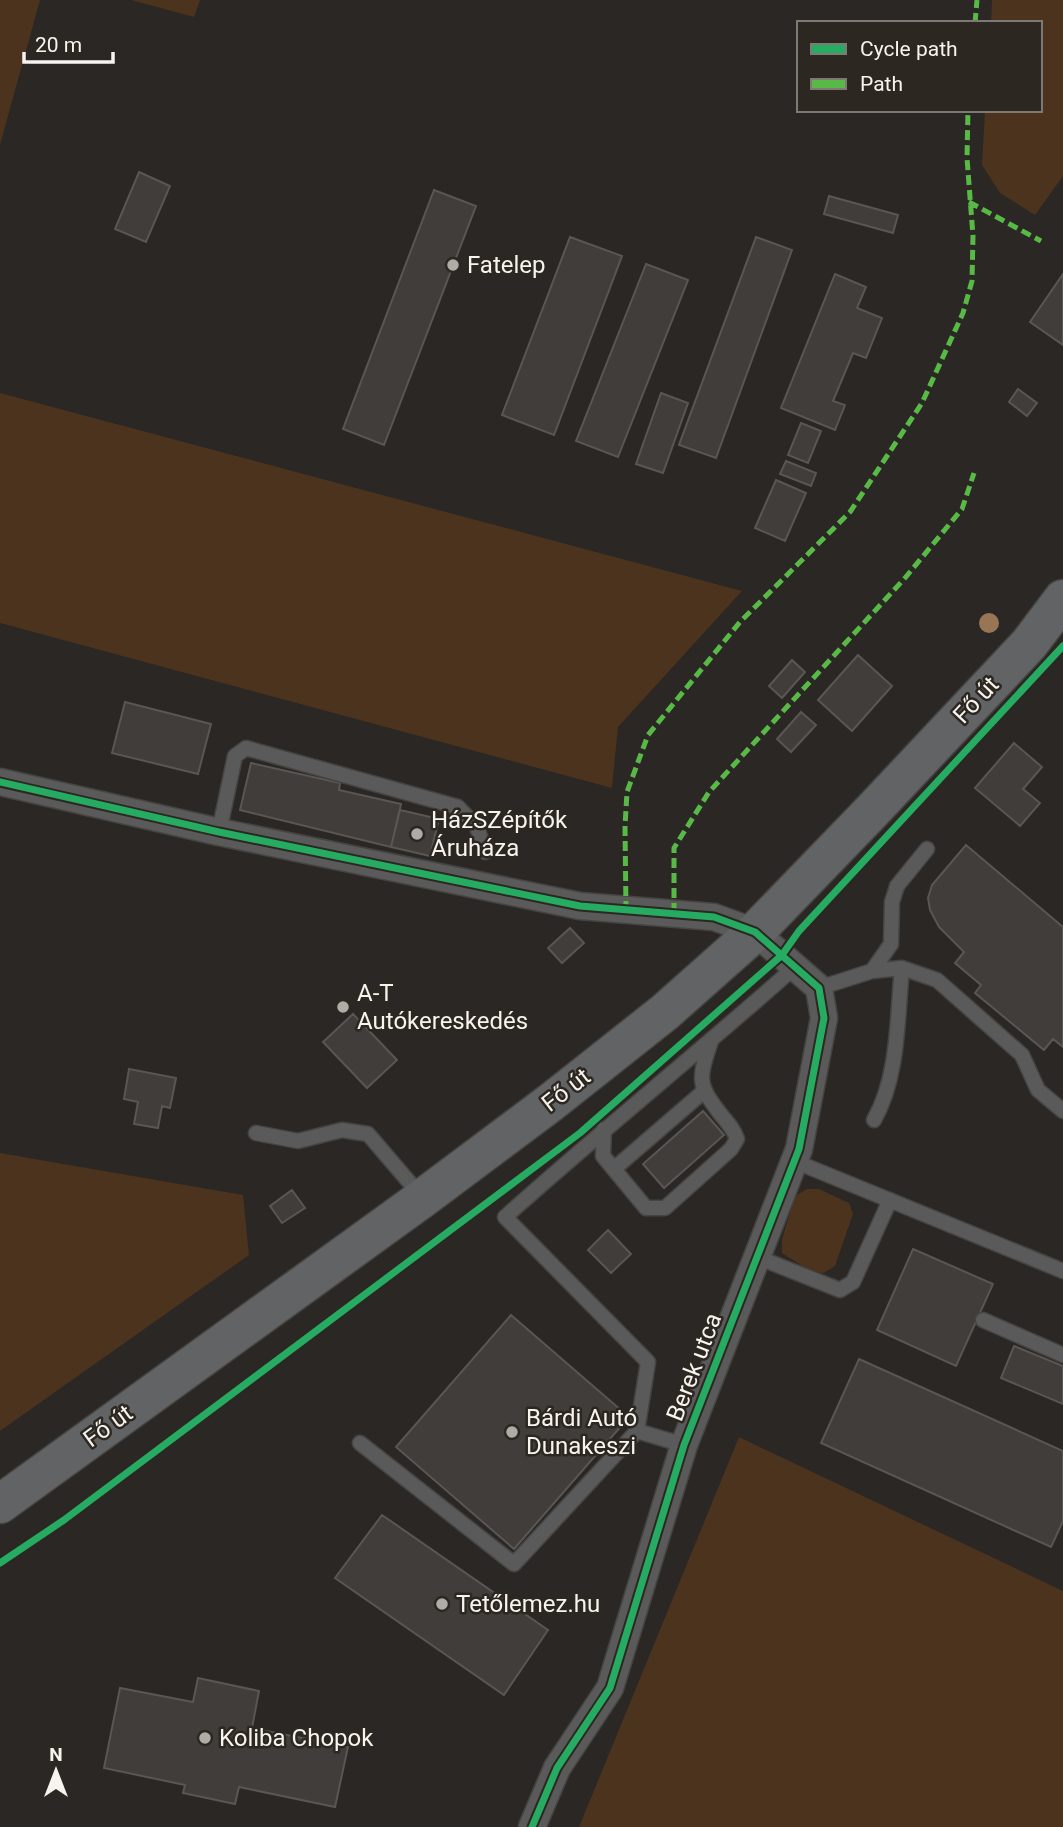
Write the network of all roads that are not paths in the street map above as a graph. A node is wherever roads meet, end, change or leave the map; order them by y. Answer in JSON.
{"nodes":[{"id":1,"x":1063,"y":599,"type":"edge"},
{"id":2,"x":0,"y":782,"type":"edge"},
{"id":3,"x":219,"y":832,"type":"junction"},
{"id":4,"x":927,"y":849,"type":"dead end"},
{"id":5,"x":485,"y":852,"type":"dead end"},
{"id":6,"x":755,"y":932,"type":"junction"},
{"id":7,"x":795,"y":967,"type":"junction"},
{"id":8,"x":902,"y":968,"type":"junction"},
{"id":9,"x":872,"y":971,"type":"junction"},
{"id":10,"x":819,"y":988,"type":"junction"},
{"id":11,"x":712,"y":1041,"type":"junction"},
{"id":12,"x":703,"y":1092,"type":"junction"},
{"id":13,"x":1063,"y":1111,"type":"edge"},
{"id":14,"x":874,"y":1120,"type":"dead end"},
{"id":15,"x":604,"y":1129,"type":"junction"},
{"id":16,"x":256,"y":1133,"type":"dead end"},
{"id":17,"x":794,"y":1161,"type":"junction"},
{"id":18,"x":615,"y":1168,"type":"junction"},
{"id":19,"x":423,"y":1198,"type":"junction"},
{"id":20,"x":890,"y":1200,"type":"junction"},
{"id":21,"x":757,"y":1257,"type":"junction"},
{"id":22,"x":1063,"y":1271,"type":"edge"},
{"id":23,"x":983,"y":1320,"type":"dead end"},
{"id":24,"x":1063,"y":1355,"type":"edge"},
{"id":25,"x":637,"y":1431,"type":"junction"},
{"id":26,"x":360,"y":1443,"type":"dead end"},
{"id":27,"x":684,"y":1445,"type":"junction"},
{"id":28,"x":0,"y":1504,"type":"edge"},
{"id":29,"x":531,"y":1827,"type":"edge"}],
"edges":[{"from":1,"to":6,"type":"main road","name":"Fő út"},
{"from":2,"to":3,"type":"street"},
{"from":3,"to":5,"type":"lane"},
{"from":3,"to":6,"type":"street"},
{"from":4,"to":9,"type":"lane"},
{"from":6,"to":7,"type":"street"},
{"from":6,"to":19,"type":"main road","name":"Fő út"},
{"from":7,"to":10,"type":"street"},
{"from":7,"to":11,"type":"lane"},
{"from":8,"to":9,"type":"lane"},
{"from":8,"to":13,"type":"lane"},
{"from":8,"to":14,"type":"lane"},
{"from":9,"to":10,"type":"lane"},
{"from":10,"to":17,"type":"street","name":"Berek utca"},
{"from":11,"to":12,"type":"lane"},
{"from":11,"to":15,"type":"lane"},
{"from":12,"to":18,"type":"lane"},
{"from":12,"to":18,"type":"lane"},
{"from":15,"to":18,"type":"lane"},
{"from":15,"to":25,"type":"lane"},
{"from":16,"to":19,"type":"lane"},
{"from":17,"to":20,"type":"lane"},
{"from":17,"to":21,"type":"street","name":"Berek utca"},
{"from":19,"to":28,"type":"main road","name":"Fő út"},
{"from":20,"to":21,"type":"lane"},
{"from":20,"to":22,"type":"lane"},
{"from":21,"to":27,"type":"street","name":"Berek utca"},
{"from":23,"to":24,"type":"lane"},
{"from":25,"to":26,"type":"lane"},
{"from":25,"to":27,"type":"lane"},
{"from":27,"to":29,"type":"street","name":"Berek utca"}]}
